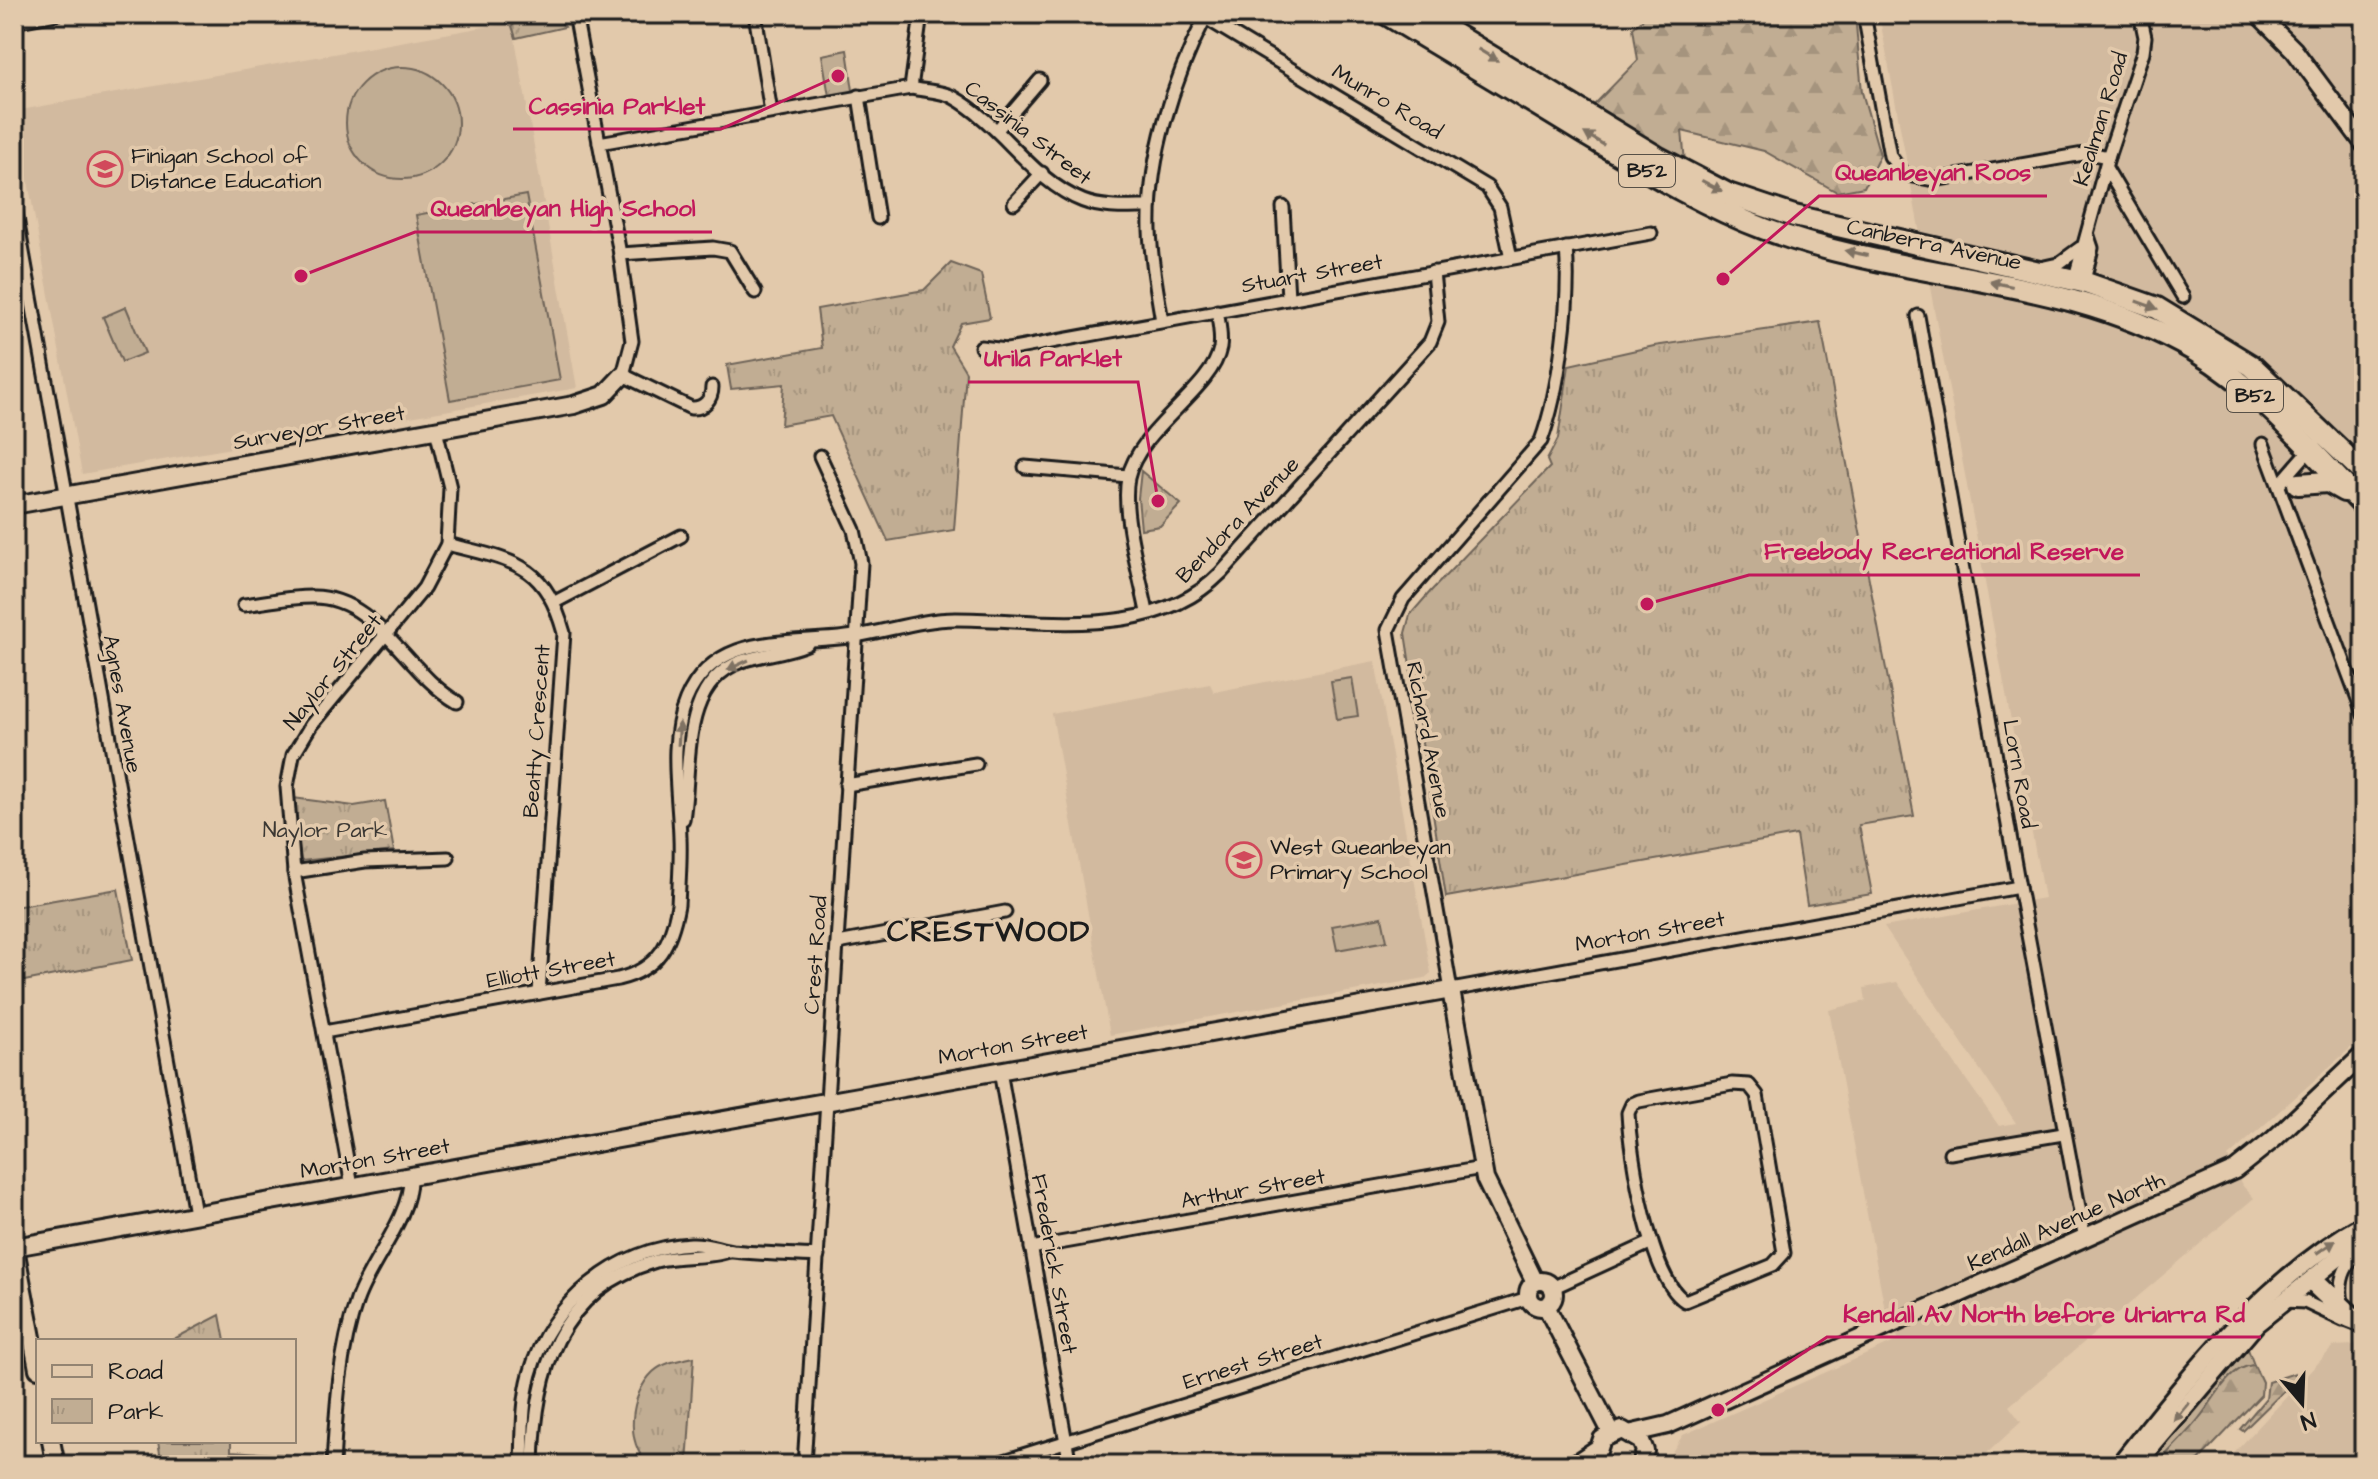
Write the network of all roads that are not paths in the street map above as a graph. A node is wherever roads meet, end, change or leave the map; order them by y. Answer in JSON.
{"nodes":[{"id":1,"x":56,"y":14,"type":"edge"},
{"id":2,"x":575,"y":14,"type":"edge"},
{"id":3,"x":755,"y":14,"type":"edge"},
{"id":4,"x":921,"y":14,"type":"edge"},
{"id":5,"x":1386,"y":14,"type":"edge"},
{"id":6,"x":1421,"y":14,"type":"edge"},
{"id":7,"x":1864,"y":14,"type":"edge"},
{"id":8,"x":2140,"y":14,"type":"edge"},
{"id":9,"x":2258,"y":14,"type":"edge"},
{"id":10,"x":1202,"y":16,"type":"edge"},
{"id":11,"x":14,"y":22,"type":"edge"},
{"id":12,"x":1040,"y":80,"type":"dead end"},
{"id":13,"x":911,"y":88,"type":"junction"},
{"id":14,"x":859,"y":96,"type":"junction"},
{"id":15,"x":771,"y":112,"type":"junction"},
{"id":16,"x":998,"y":129,"type":"junction"},
{"id":17,"x":599,"y":143,"type":"junction"},
{"id":18,"x":2364,"y":144,"type":"edge"},
{"id":19,"x":2107,"y":163,"type":"junction"},
{"id":20,"x":1042,"y":173,"type":"junction"},
{"id":21,"x":14,"y":202,"type":"edge"},
{"id":22,"x":1014,"y":203,"type":"dead end"},
{"id":23,"x":1150,"y":207,"type":"junction"},
{"id":24,"x":1283,"y":207,"type":"dead end"},
{"id":25,"x":878,"y":218,"type":"dead end"},
{"id":26,"x":1651,"y":233,"type":"dead end"},
{"id":27,"x":2088,"y":236,"type":"junction"},
{"id":28,"x":2081,"y":247,"type":"junction"},
{"id":29,"x":1566,"y":248,"type":"junction"},
{"id":30,"x":620,"y":254,"type":"junction"},
{"id":31,"x":1511,"y":258,"type":"junction"},
{"id":32,"x":2031,"y":270,"type":"junction"},
{"id":33,"x":1433,"y":272,"type":"junction"},
{"id":34,"x":2076,"y":290,"type":"junction"},
{"id":35,"x":755,"y":292,"type":"dead end"},
{"id":36,"x":2183,"y":297,"type":"dead end"},
{"id":37,"x":1288,"y":298,"type":"junction"},
{"id":38,"x":1217,"y":311,"type":"junction"},
{"id":39,"x":1918,"y":316,"type":"dead end"},
{"id":40,"x":1162,"y":321,"type":"junction"},
{"id":41,"x":981,"y":347,"type":"dead end"},
{"id":42,"x":623,"y":375,"type":"junction"},
{"id":43,"x":712,"y":387,"type":"dead end"},
{"id":44,"x":436,"y":430,"type":"junction"},
{"id":45,"x":2263,"y":444,"type":"dead end"},
{"id":46,"x":2322,"y":446,"type":"junction"},
{"id":47,"x":820,"y":456,"type":"dead end"},
{"id":48,"x":1025,"y":467,"type":"dead end"},
{"id":49,"x":2364,"y":473,"type":"edge"},
{"id":50,"x":1128,"y":476,"type":"junction"},
{"id":51,"x":2288,"y":489,"type":"junction"},
{"id":52,"x":64,"y":495,"type":"junction"},
{"id":53,"x":2362,"y":504,"type":"edge"},
{"id":54,"x":14,"y":505,"type":"edge"},
{"id":55,"x":681,"y":536,"type":"dead end"},
{"id":56,"x":447,"y":544,"type":"junction"},
{"id":57,"x":555,"y":602,"type":"junction"},
{"id":58,"x":244,"y":605,"type":"dead end"},
{"id":59,"x":1147,"y":612,"type":"junction"},
{"id":60,"x":857,"y":636,"type":"junction"},
{"id":61,"x":387,"y":638,"type":"junction"},
{"id":62,"x":457,"y":702,"type":"dead end"},
{"id":63,"x":2364,"y":715,"type":"edge"},
{"id":64,"x":976,"y":764,"type":"dead end"},
{"id":65,"x":846,"y":785,"type":"junction"},
{"id":66,"x":448,"y":858,"type":"dead end"},
{"id":67,"x":294,"y":872,"type":"junction"},
{"id":68,"x":2019,"y":887,"type":"junction"},
{"id":69,"x":1005,"y":912,"type":"dead end"},
{"id":70,"x":838,"y":943,"type":"junction"},
{"id":71,"x":1451,"y":990,"type":"junction"},
{"id":72,"x":539,"y":993,"type":"junction"},
{"id":73,"x":324,"y":1032,"type":"junction"},
{"id":74,"x":2364,"y":1054,"type":"edge"},
{"id":75,"x":1000,"y":1071,"type":"junction"},
{"id":76,"x":826,"y":1102,"type":"junction"},
{"id":77,"x":2063,"y":1134,"type":"junction"},
{"id":78,"x":1950,"y":1153,"type":"dead end"},
{"id":79,"x":1482,"y":1168,"type":"junction"},
{"id":80,"x":410,"y":1176,"type":"junction"},
{"id":81,"x":352,"y":1186,"type":"junction"},
{"id":82,"x":195,"y":1213,"type":"junction"},
{"id":83,"x":2364,"y":1224,"type":"edge"},
{"id":84,"x":2364,"y":1237,"type":"edge"},
{"id":85,"x":2085,"y":1239,"type":"junction"},
{"id":86,"x":1650,"y":1243,"type":"junction"},
{"id":87,"x":14,"y":1245,"type":"edge"},
{"id":88,"x":2364,"y":1245,"type":"edge"},
{"id":89,"x":1031,"y":1248,"type":"junction"},
{"id":90,"x":729,"y":1251,"type":"junction"},
{"id":91,"x":818,"y":1256,"type":"junction"},
{"id":92,"x":2305,"y":1272,"type":"junction"},
{"id":93,"x":1535,"y":1282,"type":"junction"},
{"id":94,"x":1552,"y":1288,"type":"junction"},
{"id":95,"x":1528,"y":1298,"type":"junction"},
{"id":96,"x":2282,"y":1301,"type":"junction"},
{"id":97,"x":2342,"y":1302,"type":"junction"},
{"id":98,"x":1546,"y":1306,"type":"junction"},
{"id":99,"x":2348,"y":1321,"type":"junction"},
{"id":100,"x":2363,"y":1327,"type":"edge"},
{"id":101,"x":36,"y":1359,"type":"edge"},
{"id":102,"x":1668,"y":1425,"type":"junction"},
{"id":103,"x":1611,"y":1432,"type":"junction"},
{"id":104,"x":1633,"y":1433,"type":"junction"},
{"id":105,"x":1066,"y":1442,"type":"junction"},
{"id":106,"x":51,"y":1443,"type":"edge"},
{"id":107,"x":1599,"y":1457,"type":"edge"},
{"id":108,"x":1647,"y":1459,"type":"edge"},
{"id":109,"x":56,"y":1465,"type":"edge"},
{"id":110,"x":333,"y":1465,"type":"edge"},
{"id":111,"x":522,"y":1465,"type":"edge"},
{"id":112,"x":533,"y":1465,"type":"edge"},
{"id":113,"x":804,"y":1465,"type":"edge"},
{"id":114,"x":991,"y":1465,"type":"edge"},
{"id":115,"x":1070,"y":1465,"type":"edge"},
{"id":116,"x":1573,"y":1465,"type":"edge"},
{"id":117,"x":2119,"y":1465,"type":"edge"},
{"id":118,"x":2136,"y":1465,"type":"edge"}],
"edges":[{"from":1,"to":11,"type":"street"},
{"from":2,"to":17,"type":"street"},
{"from":3,"to":15,"type":"street"},
{"from":4,"to":13,"type":"street"},
{"from":34,"to":5,"type":"highway","name":"Canberra Avenue","number":"B52","one_way":true},
{"from":6,"to":32,"type":"highway","name":"Canberra Avenue","number":"B52","one_way":true},
{"from":7,"to":19,"type":"street"},
{"from":8,"to":19,"type":"street","name":"Kealman Road"},
{"from":9,"to":18,"type":"street"},
{"from":10,"to":23,"type":"street"},
{"from":10,"to":31,"type":"street","name":"Munro Road"},
{"from":12,"to":16,"type":"street"},
{"from":13,"to":14,"type":"street","name":"Cassinia Street"},
{"from":13,"to":16,"type":"street","name":"Cassinia Street"},
{"from":14,"to":15,"type":"street","name":"Cassinia Street"},
{"from":14,"to":25,"type":"street"},
{"from":15,"to":17,"type":"street","name":"Cassinia Street"},
{"from":16,"to":20,"type":"street","name":"Cassinia Street"},
{"from":17,"to":30,"type":"street"},
{"from":19,"to":27,"type":"street","name":"Kealman Road"},
{"from":19,"to":36,"type":"street"},
{"from":20,"to":22,"type":"street"},
{"from":20,"to":23,"type":"street","name":"Cassinia Street"},
{"from":21,"to":52,"type":"street","name":"Agnes Avenue"},
{"from":23,"to":40,"type":"street"},
{"from":24,"to":37,"type":"street"},
{"from":26,"to":29,"type":"street","name":"Stuart Street"},
{"from":27,"to":28,"type":"street","name":"Kealman Road"},
{"from":27,"to":34,"type":"street","name":"Kealman Road"},
{"from":28,"to":32,"type":"street","name":"Kealman Road"},
{"from":28,"to":34,"type":"street","name":"Kealman Road"},
{"from":29,"to":31,"type":"street","name":"Stuart Street"},
{"from":29,"to":71,"type":"street","name":"Richard Avenue"},
{"from":30,"to":35,"type":"street"},
{"from":30,"to":42,"type":"street"},
{"from":31,"to":33,"type":"street","name":"Stuart Street"},
{"from":32,"to":34,"type":"highway","name":"Canberra Avenue","number":"B52"},
{"from":33,"to":37,"type":"street","name":"Stuart Street"},
{"from":33,"to":59,"type":"street","name":"Bendora Avenue"},
{"from":34,"to":46,"type":"highway","name":"Canberra Avenue","number":"B52"},
{"from":37,"to":38,"type":"street","name":"Stuart Street"},
{"from":38,"to":40,"type":"street","name":"Stuart Street"},
{"from":38,"to":50,"type":"street"},
{"from":39,"to":68,"type":"street","name":"Lorn Road"},
{"from":40,"to":41,"type":"street","name":"Stuart Street"},
{"from":42,"to":43,"type":"street"},
{"from":42,"to":44,"type":"street","name":"Surveyor Street"},
{"from":44,"to":52,"type":"street","name":"Surveyor Street"},
{"from":44,"to":56,"type":"street","name":"Naylor Street"},
{"from":45,"to":51,"type":"street"},
{"from":46,"to":49,"type":"highway","name":"Canberra Avenue","number":"B52"},
{"from":46,"to":51,"type":"street"},
{"from":46,"to":51,"type":"street"},
{"from":46,"to":53,"type":"highway","name":"Canberra Avenue","number":"B52"},
{"from":47,"to":60,"type":"street","name":"Crest Road"},
{"from":48,"to":50,"type":"street"},
{"from":50,"to":59,"type":"street"},
{"from":51,"to":53,"type":"highway"},
{"from":51,"to":63,"type":"street"},
{"from":52,"to":54,"type":"street","name":"Surveyor Street"},
{"from":52,"to":82,"type":"street","name":"Agnes Avenue"},
{"from":55,"to":57,"type":"street"},
{"from":56,"to":57,"type":"street","name":"Beatty Crescent"},
{"from":56,"to":61,"type":"street","name":"Naylor Street"},
{"from":57,"to":72,"type":"street","name":"Beatty Crescent"},
{"from":58,"to":61,"type":"street"},
{"from":59,"to":60,"type":"street","name":"Bendora Avenue"},
{"from":60,"to":65,"type":"street","name":"Crest Road"},
{"from":60,"to":72,"type":"street","name":"Elliott Street"},
{"from":61,"to":62,"type":"street"},
{"from":61,"to":67,"type":"street","name":"Naylor Street"},
{"from":64,"to":65,"type":"street"},
{"from":65,"to":70,"type":"street","name":"Crest Road"},
{"from":66,"to":67,"type":"street"},
{"from":67,"to":73,"type":"street","name":"Naylor Street"},
{"from":68,"to":71,"type":"street","name":"Morton Street"},
{"from":68,"to":77,"type":"street","name":"Lorn Road"},
{"from":69,"to":70,"type":"street"},
{"from":70,"to":76,"type":"street","name":"Crest Road"},
{"from":71,"to":75,"type":"street","name":"Morton Street"},
{"from":71,"to":79,"type":"street","name":"Richard Avenue"},
{"from":72,"to":73,"type":"street","name":"Elliott Street"},
{"from":73,"to":81,"type":"street","name":"Naylor Street"},
{"from":74,"to":85,"type":"street","name":"Kendall Avenue North"},
{"from":75,"to":76,"type":"street","name":"Morton Street"},
{"from":75,"to":89,"type":"street","name":"Frederick Street"},
{"from":76,"to":80,"type":"street","name":"Morton Street"},
{"from":76,"to":91,"type":"street","name":"Crest Road"},
{"from":77,"to":78,"type":"street"},
{"from":77,"to":85,"type":"street","name":"Lorn Road"},
{"from":79,"to":89,"type":"street","name":"Arthur Street"},
{"from":79,"to":93,"type":"street","name":"Richard Avenue"},
{"from":80,"to":81,"type":"street","name":"Morton Street"},
{"from":80,"to":110,"type":"street"},
{"from":81,"to":82,"type":"street","name":"Morton Street"},
{"from":82,"to":87,"type":"street","name":"Morton Street"},
{"from":92,"to":83,"type":"street","one_way":true},
{"from":84,"to":92,"type":"street"},
{"from":85,"to":102,"type":"street","name":"Kendall Avenue North"},
{"from":86,"to":86,"type":"street"},
{"from":86,"to":94,"type":"street"},
{"from":87,"to":101,"type":"street"},
{"from":88,"to":97,"type":"street"},
{"from":89,"to":105,"type":"street","name":"Frederick Street"},
{"from":90,"to":91,"type":"street"},
{"from":90,"to":111,"type":"street"},
{"from":90,"to":112,"type":"street"},
{"from":91,"to":113,"type":"street","name":"Crest Road"},
{"from":92,"to":96,"type":"street"},
{"from":92,"to":97,"type":"street"},
{"from":92,"to":99,"type":"street"},
{"from":92,"to":117,"type":"street"},
{"from":93,"to":94,"type":"street"},
{"from":93,"to":95,"type":"street"},
{"from":94,"to":98,"type":"street"},
{"from":95,"to":98,"type":"street"},
{"from":95,"to":105,"type":"street","name":"Ernest Street"},
{"from":96,"to":99,"type":"street"},
{"from":96,"to":118,"type":"street","one_way":true},
{"from":97,"to":100,"type":"street"},
{"from":98,"to":103,"type":"street"},
{"from":99,"to":100,"type":"street"},
{"from":102,"to":104,"type":"street","name":"Kendall Avenue North"},
{"from":102,"to":108,"type":"street","name":"Kendall Avenue North"},
{"from":103,"to":104,"type":"street","name":"Kendall Avenue North"},
{"from":103,"to":107,"type":"street"},
{"from":104,"to":108,"type":"street"},
{"from":105,"to":114,"type":"street","name":"Ernest Street"},
{"from":105,"to":115,"type":"street","name":"Frederick Street"},
{"from":106,"to":109,"type":"street"},
{"from":107,"to":116,"type":"street"}]}
